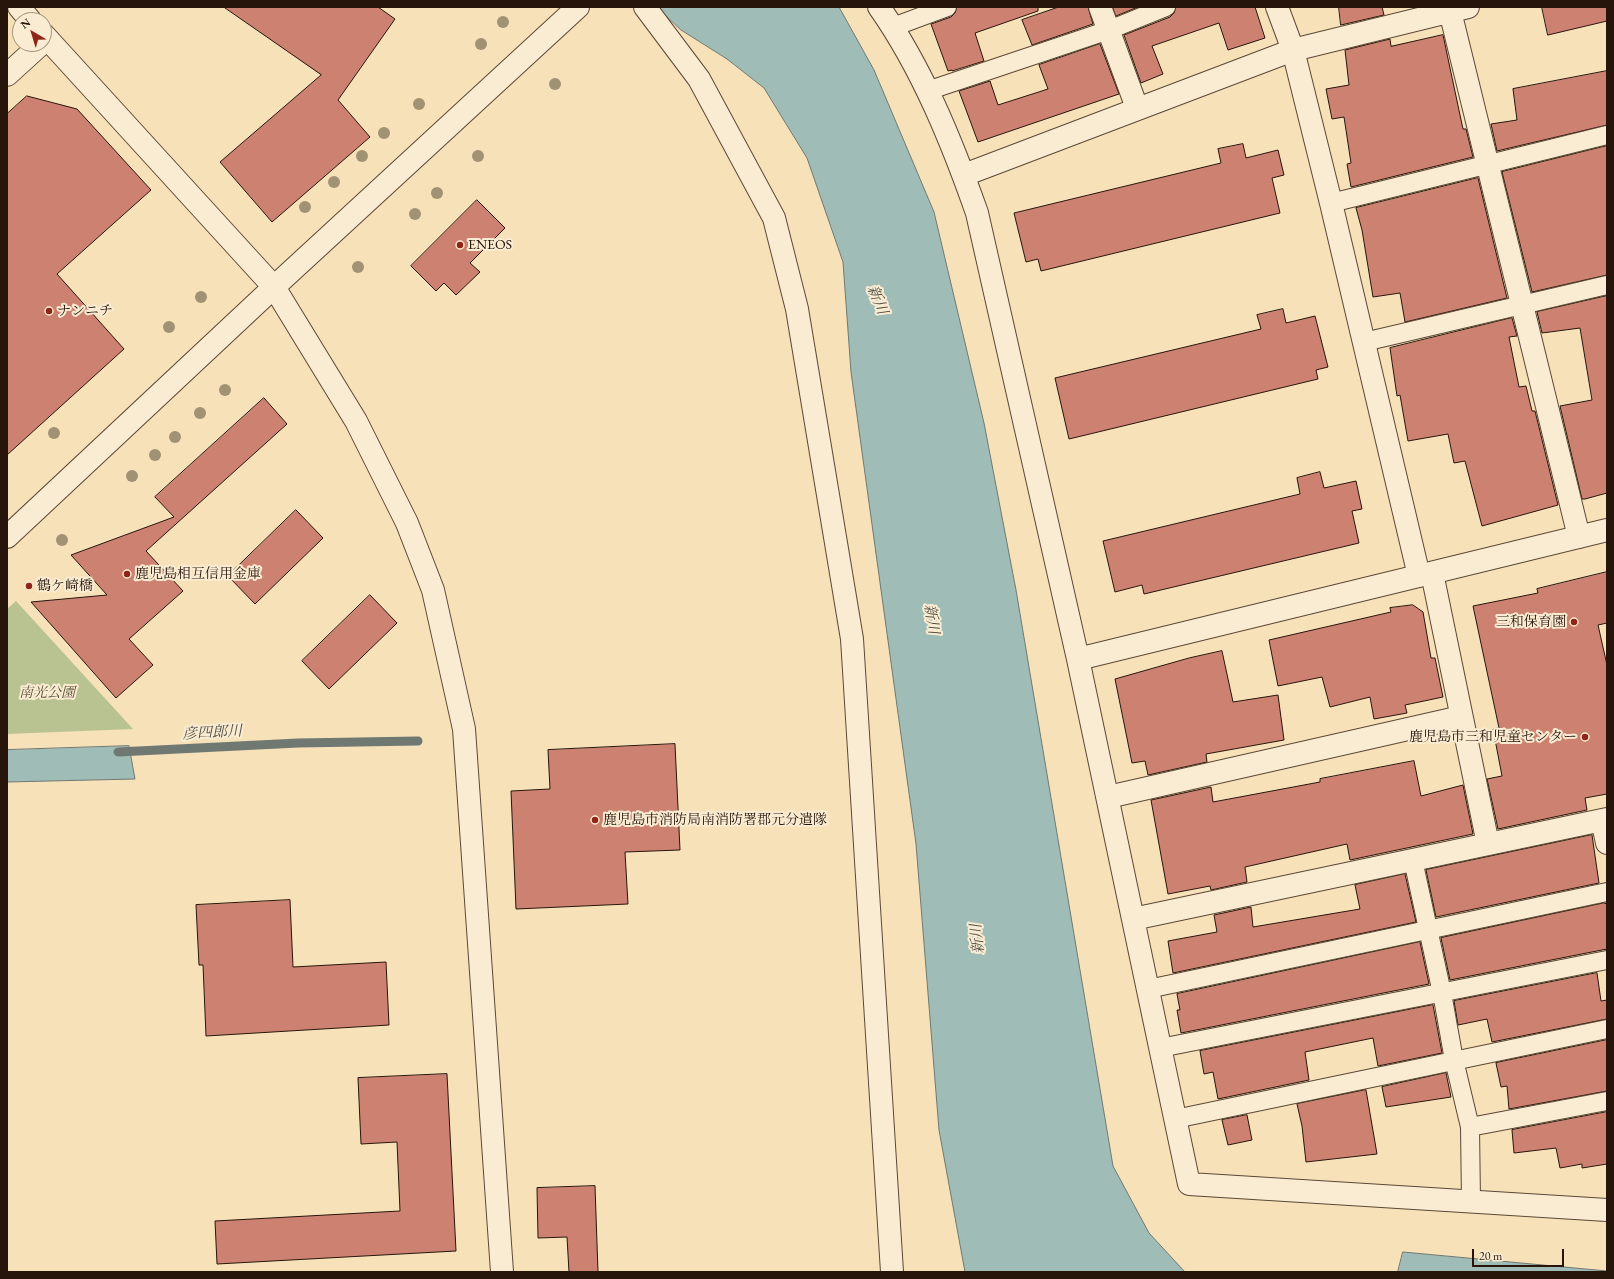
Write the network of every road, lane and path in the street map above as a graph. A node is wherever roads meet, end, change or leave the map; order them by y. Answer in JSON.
{"nodes":[{"id":1,"x":578,"y":7,"type":"edge"},
{"id":2,"x":645,"y":7,"type":"edge"},
{"id":3,"x":879,"y":7,"type":"edge"},
{"id":4,"x":947,"y":7,"type":"edge"},
{"id":5,"x":1100,"y":7,"type":"edge"},
{"id":6,"x":1166,"y":7,"type":"edge"},
{"id":7,"x":1277,"y":7,"type":"edge"},
{"id":8,"x":1456,"y":8,"type":"edge"},
{"id":9,"x":893,"y":27,"type":"junction"},
{"id":10,"x":1109,"y":30,"type":"junction"},
{"id":11,"x":52,"y":49,"type":"edge"},
{"id":12,"x":1293,"y":50,"type":"junction"},
{"id":13,"x":31,"y":52,"type":"edge"},
{"id":14,"x":7,"y":75,"type":"edge"},
{"id":15,"x":927,"y":91,"type":"junction"},
{"id":16,"x":1137,"y":108,"type":"junction"},
{"id":17,"x":1607,"y":135,"type":"edge"},
{"id":18,"x":1487,"y":165,"type":"junction"},
{"id":19,"x":964,"y":175,"type":"junction"},
{"id":20,"x":1331,"y":203,"type":"junction"},
{"id":21,"x":1607,"y":285,"type":"edge"},
{"id":22,"x":274,"y":287,"type":"junction"},
{"id":23,"x":1521,"y":305,"type":"junction"},
{"id":24,"x":1364,"y":342,"type":"junction"},
{"id":25,"x":1607,"y":530,"type":"edge"},
{"id":26,"x":7,"y":537,"type":"edge"},
{"id":27,"x":1579,"y":537,"type":"junction"},
{"id":28,"x":1426,"y":574,"type":"junction"},
{"id":29,"x":1078,"y":659,"type":"junction"},
{"id":30,"x":1461,"y":717,"type":"junction"},
{"id":31,"x":1108,"y":797,"type":"junction"},
{"id":32,"x":1604,"y":819,"type":"edge"},
{"id":33,"x":1607,"y":843,"type":"edge"},
{"id":34,"x":1488,"y":844,"type":"junction"},
{"id":35,"x":1413,"y":860,"type":"junction"},
{"id":36,"x":1607,"y":892,"type":"edge"},
{"id":37,"x":1133,"y":919,"type":"junction"},
{"id":38,"x":1427,"y":929,"type":"junction"},
{"id":39,"x":1607,"y":960,"type":"edge"},
{"id":40,"x":1148,"y":989,"type":"junction"},
{"id":41,"x":1442,"y":993,"type":"junction"},
{"id":42,"x":1607,"y":1029,"type":"edge"},
{"id":43,"x":1160,"y":1048,"type":"junction"},
{"id":44,"x":1454,"y":1060,"type":"junction"},
{"id":45,"x":1607,"y":1101,"type":"edge"},
{"id":46,"x":1175,"y":1119,"type":"junction"},
{"id":47,"x":1470,"y":1127,"type":"junction"},
{"id":48,"x":1471,"y":1201,"type":"junction"},
{"id":49,"x":1607,"y":1210,"type":"edge"},
{"id":50,"x":502,"y":1272,"type":"edge"},
{"id":51,"x":892,"y":1272,"type":"edge"}],
"edges":[{"from":1,"to":22,"type":"street"},
{"from":2,"to":51,"type":"street"},
{"from":3,"to":9,"type":"street"},
{"from":4,"to":9,"type":"lane"},
{"from":5,"to":10,"type":"street"},
{"from":6,"to":10,"type":"lane"},
{"from":7,"to":12,"type":"street"},
{"from":8,"to":12,"type":"street"},
{"from":8,"to":18,"type":"street"},
{"from":9,"to":15,"type":"street"},
{"from":10,"to":15,"type":"lane"},
{"from":10,"to":16,"type":"street"},
{"from":11,"to":22,"type":"street"},
{"from":12,"to":16,"type":"street"},
{"from":12,"to":20,"type":"street"},
{"from":13,"to":14,"type":"street"},
{"from":15,"to":19,"type":"street"},
{"from":16,"to":19,"type":"street"},
{"from":17,"to":18,"type":"lane"},
{"from":18,"to":20,"type":"lane"},
{"from":18,"to":23,"type":"street"},
{"from":19,"to":29,"type":"street"},
{"from":20,"to":24,"type":"street"},
{"from":21,"to":23,"type":"lane"},
{"from":22,"to":26,"type":"street"},
{"from":22,"to":50,"type":"street"},
{"from":23,"to":24,"type":"lane"},
{"from":23,"to":27,"type":"street"},
{"from":24,"to":28,"type":"street"},
{"from":25,"to":27,"type":"street"},
{"from":27,"to":28,"type":"street"},
{"from":28,"to":29,"type":"street"},
{"from":28,"to":30,"type":"street"},
{"from":29,"to":31,"type":"street"},
{"from":30,"to":31,"type":"street"},
{"from":30,"to":34,"type":"street"},
{"from":31,"to":37,"type":"street"},
{"from":32,"to":33,"type":"street"},
{"from":32,"to":34,"type":"street"},
{"from":34,"to":35,"type":"street"},
{"from":35,"to":37,"type":"street"},
{"from":35,"to":38,"type":"lane"},
{"from":36,"to":38,"type":"lane"},
{"from":37,"to":40,"type":"street"},
{"from":38,"to":40,"type":"lane"},
{"from":38,"to":41,"type":"lane"},
{"from":39,"to":41,"type":"lane"},
{"from":40,"to":43,"type":"street"},
{"from":41,"to":43,"type":"lane"},
{"from":41,"to":44,"type":"lane"},
{"from":42,"to":44,"type":"lane"},
{"from":43,"to":46,"type":"street"},
{"from":44,"to":46,"type":"lane"},
{"from":44,"to":47,"type":"lane"},
{"from":45,"to":47,"type":"lane"},
{"from":46,"to":48,"type":"street"},
{"from":47,"to":48,"type":"lane"},
{"from":48,"to":49,"type":"street"}]}
